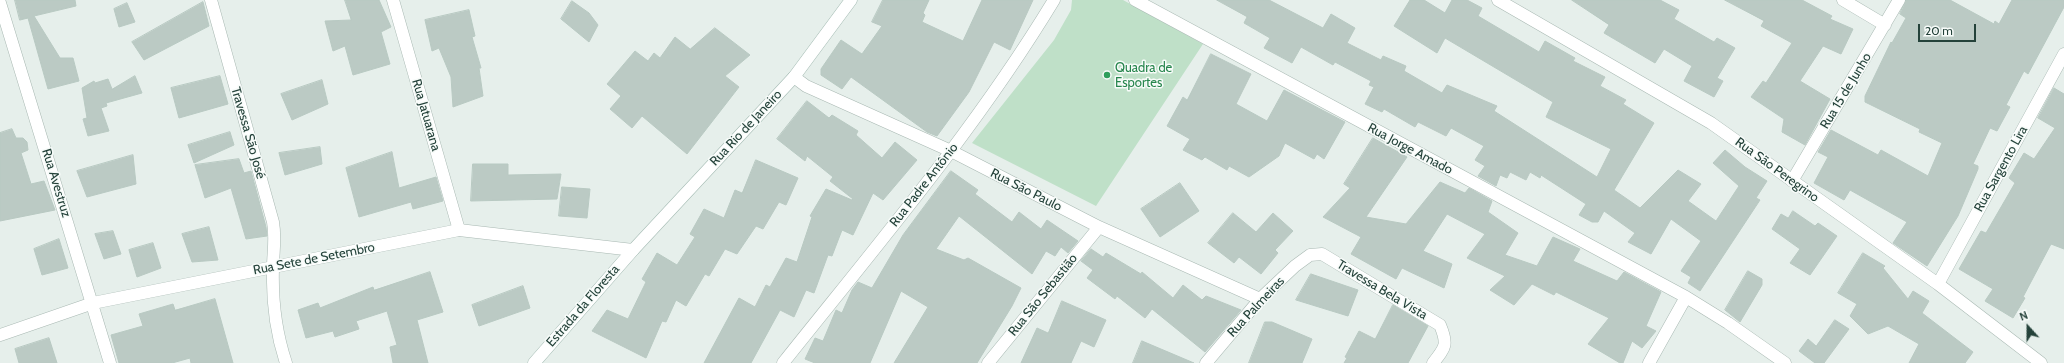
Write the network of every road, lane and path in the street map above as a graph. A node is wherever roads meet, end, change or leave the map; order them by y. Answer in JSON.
{"nodes":[{"id":1,"x":211,"y":0,"type":"edge"},
{"id":2,"x":393,"y":0,"type":"edge"},
{"id":3,"x":851,"y":0,"type":"edge"},
{"id":4,"x":1054,"y":0,"type":"edge"},
{"id":5,"x":1135,"y":0,"type":"edge"},
{"id":6,"x":1498,"y":0,"type":"edge"},
{"id":7,"x":1843,"y":0,"type":"edge"},
{"id":8,"x":1899,"y":0,"type":"edge"},
{"id":9,"x":0,"y":3,"type":"edge"},
{"id":10,"x":1885,"y":25,"type":"junction"},
{"id":11,"x":2064,"y":54,"type":"edge"},
{"id":12,"x":794,"y":77,"type":"junction"},
{"id":13,"x":951,"y":151,"type":"junction"},
{"id":14,"x":1792,"y":181,"type":"junction"},
{"id":15,"x":1099,"y":227,"type":"junction"},
{"id":16,"x":460,"y":230,"type":"junction"},
{"id":17,"x":633,"y":250,"type":"junction"},
{"id":18,"x":1310,"y":255,"type":"joint"},
{"id":19,"x":273,"y":268,"type":"junction"},
{"id":20,"x":1938,"y":284,"type":"junction"},
{"id":21,"x":1686,"y":297,"type":"junction"},
{"id":22,"x":1260,"y":299,"type":"junction"},
{"id":23,"x":93,"y":303,"type":"junction"},
{"id":24,"x":0,"y":335,"type":"edge"},
{"id":25,"x":110,"y":363,"type":"edge"},
{"id":26,"x":286,"y":363,"type":"edge"},
{"id":27,"x":534,"y":363,"type":"edge"},
{"id":28,"x":783,"y":363,"type":"edge"},
{"id":29,"x":988,"y":363,"type":"edge"},
{"id":30,"x":1206,"y":363,"type":"edge"},
{"id":31,"x":1433,"y":363,"type":"edge"},
{"id":32,"x":1649,"y":363,"type":"edge"},
{"id":33,"x":1784,"y":363,"type":"edge"},
{"id":34,"x":2041,"y":363,"type":"edge"}],
"edges":[{"from":1,"to":19,"type":"street","name":"Travessa São José"},
{"from":2,"to":16,"type":"street","name":"Rua Jatuarana"},
{"from":3,"to":12,"type":"street","name":"Rua Rio de Janeiro"},
{"from":4,"to":13,"type":"street","name":"Rua Padre Antônio"},
{"from":5,"to":21,"type":"street","name":"Rua Jorge Amado"},
{"from":6,"to":14,"type":"street","name":"Rua São Peregrino"},
{"from":7,"to":10,"type":"street"},
{"from":8,"to":10,"type":"street","name":"Rua 15 de Junho"},
{"from":9,"to":23,"type":"street","name":"Rua Avestruz"},
{"from":10,"to":14,"type":"street","name":"Rua 15 de Junho"},
{"from":11,"to":20,"type":"street","name":"Rua Sargento Lira"},
{"from":12,"to":13,"type":"street","name":"Rua São Paulo"},
{"from":12,"to":17,"type":"street","name":"Rua Rio de Janeiro"},
{"from":13,"to":15,"type":"street","name":"Rua São Paulo"},
{"from":13,"to":28,"type":"street","name":"Rua Padre Antônio"},
{"from":14,"to":20,"type":"street","name":"Rua São Peregrino"},
{"from":15,"to":22,"type":"street","name":"Rua São Paulo"},
{"from":15,"to":29,"type":"street","name":"Rua São Sebastião"},
{"from":16,"to":17,"type":"street","name":"Rua Sete de Setembro"},
{"from":16,"to":19,"type":"street","name":"Rua Sete de Setembro"},
{"from":17,"to":27,"type":"street","name":"Estrada da Floresta"},
{"from":18,"to":22,"type":"street","name":"Rua Palmeiras"},
{"from":18,"to":31,"type":"street","name":"Travessa Bela Vista"},
{"from":19,"to":23,"type":"street","name":"Rua Sete de Setembro"},
{"from":19,"to":26,"type":"street","name":"Travessa São José"},
{"from":20,"to":34,"type":"street","name":"Rua São Peregrino"},
{"from":21,"to":32,"type":"street"},
{"from":21,"to":33,"type":"street","name":"Rua Jorge Amado"},
{"from":22,"to":30,"type":"street","name":"Rua Palmeiras"},
{"from":23,"to":24,"type":"street","name":"Rua Sete de Setembro"},
{"from":23,"to":25,"type":"street","name":"Rua Avestruz"}]}
